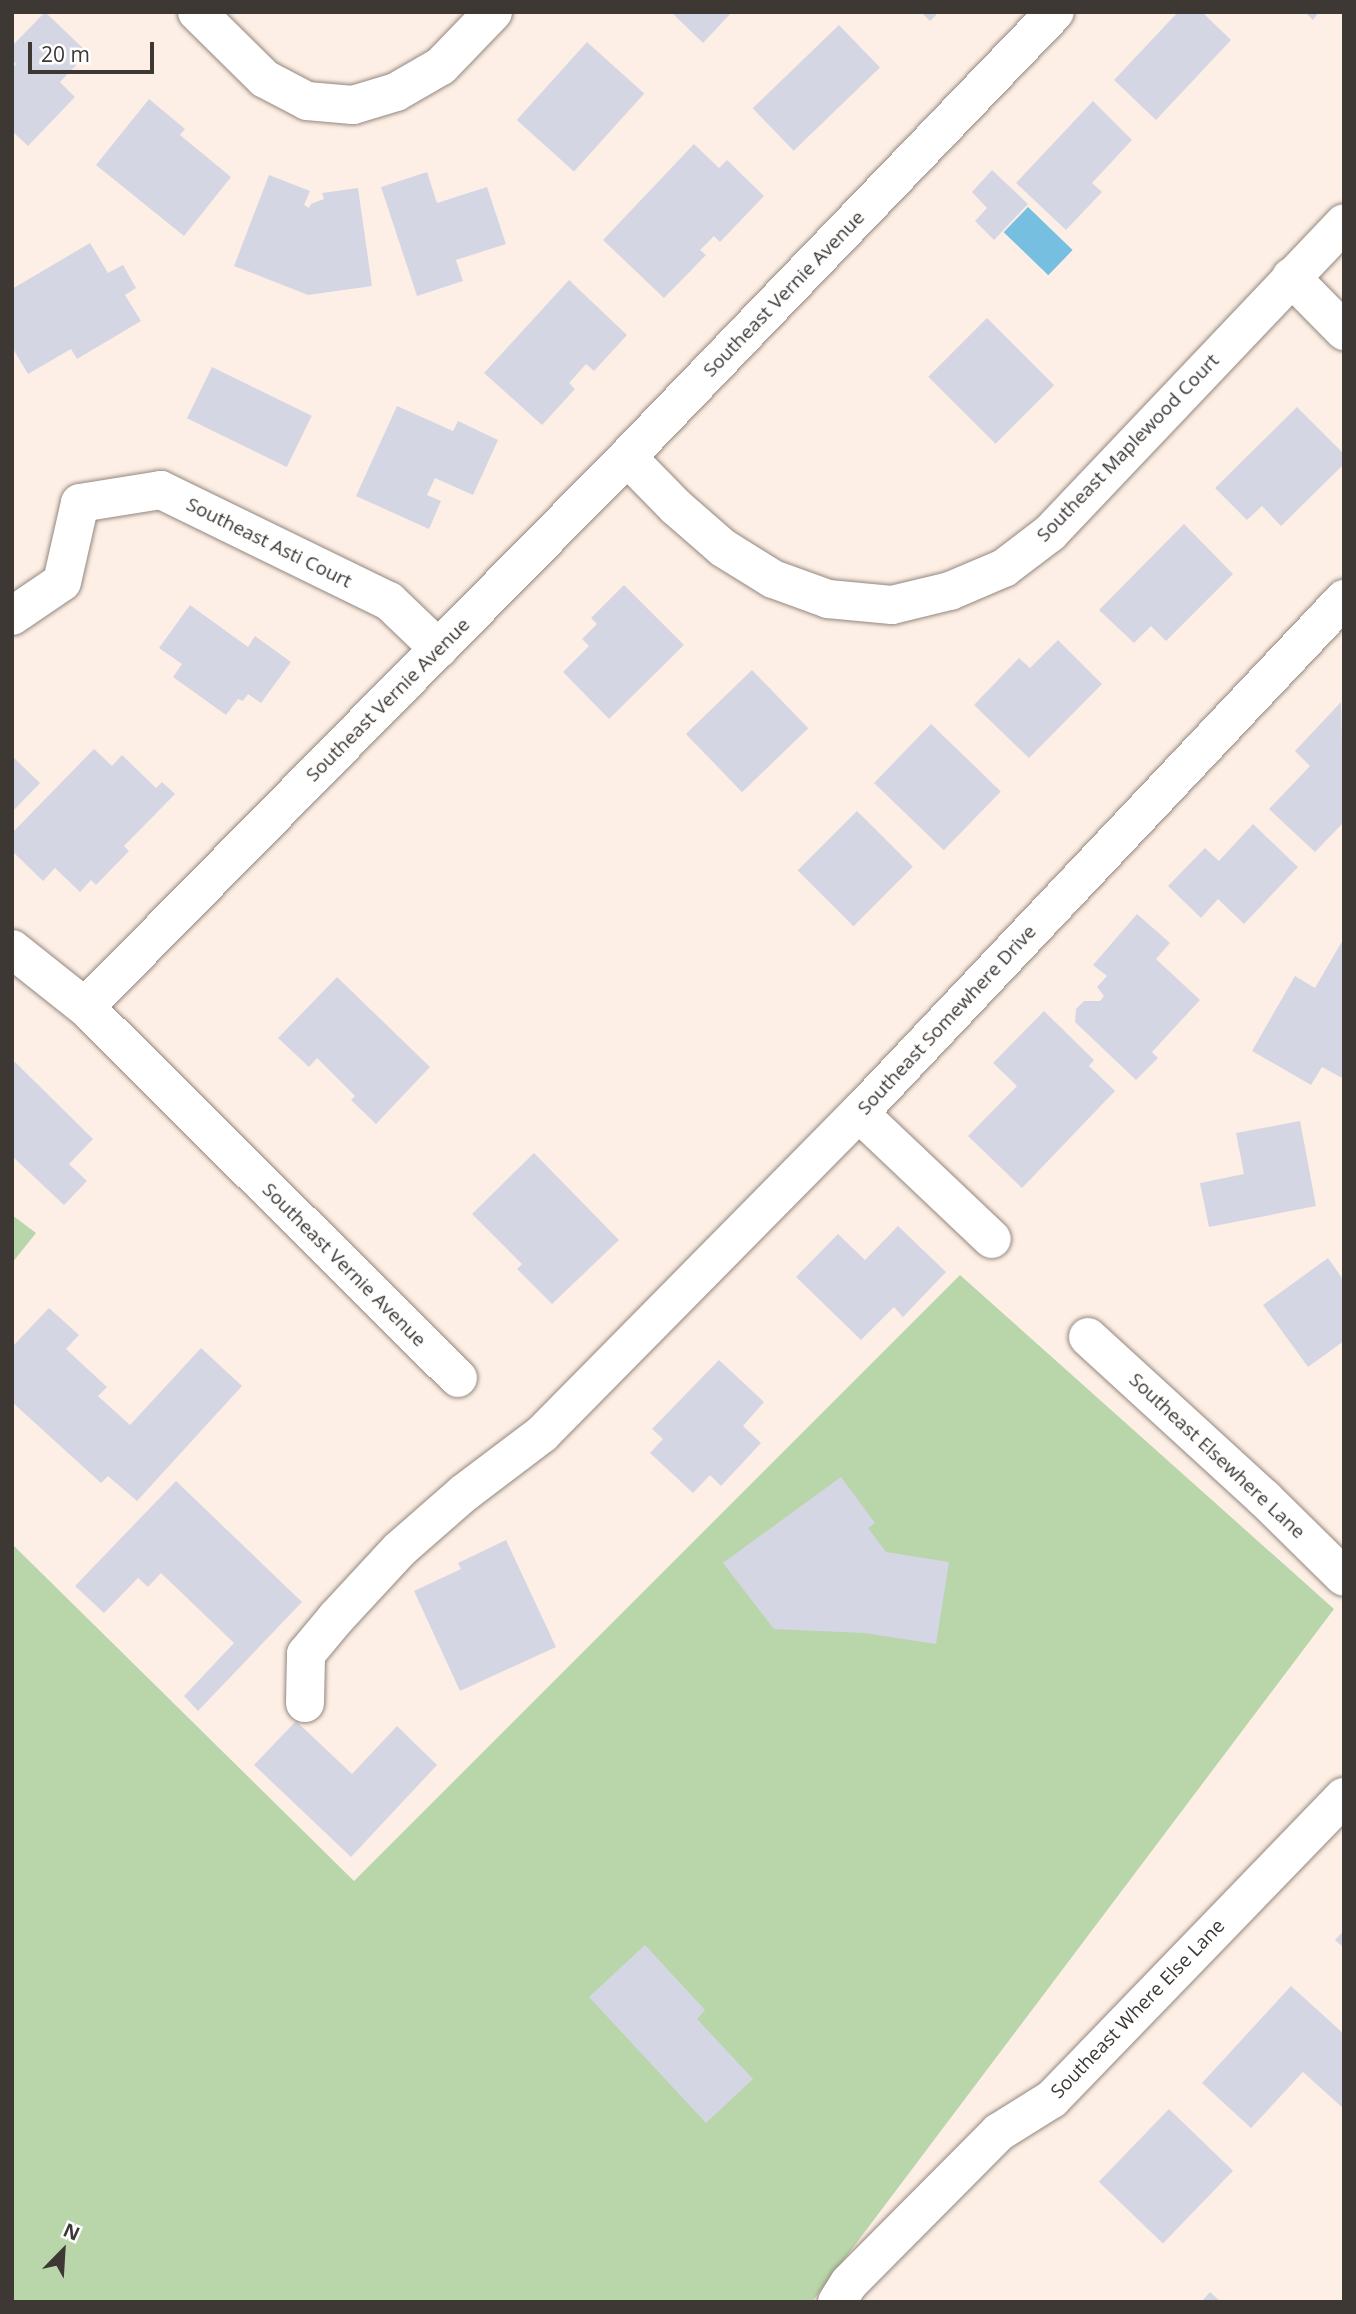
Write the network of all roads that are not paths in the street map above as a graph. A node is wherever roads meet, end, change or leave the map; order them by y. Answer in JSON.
{"nodes":[{"id":1,"x":197,"y":12,"type":"edge"},
{"id":2,"x":493,"y":12,"type":"edge"},
{"id":3,"x":1055,"y":12,"type":"edge"},
{"id":4,"x":1344,"y":223,"type":"edge"},
{"id":5,"x":1291,"y":277,"type":"junction"},
{"id":6,"x":1344,"y":331,"type":"edge"},
{"id":7,"x":627,"y":457,"type":"junction"},
{"id":8,"x":1344,"y":599,"type":"edge"},
{"id":9,"x":12,"y":617,"type":"edge"},
{"id":10,"x":439,"y":649,"type":"junction"},
{"id":11,"x":12,"y":949,"type":"edge"},
{"id":12,"x":85,"y":1007,"type":"junction"},
{"id":13,"x":859,"y":1113,"type":"junction"},
{"id":14,"x":992,"y":1239,"type":"dead end"},
{"id":15,"x":1088,"y":1337,"type":"dead end"},
{"id":16,"x":458,"y":1378,"type":"dead end"},
{"id":17,"x":1344,"y":1577,"type":"edge"},
{"id":18,"x":305,"y":1703,"type":"dead end"},
{"id":19,"x":1344,"y":1797,"type":"edge"},
{"id":20,"x":837,"y":2302,"type":"edge"}],
"edges":[{"from":1,"to":2,"type":"street"},
{"from":3,"to":7,"type":"street","name":"Southeast Vernie Avenue"},
{"from":4,"to":5,"type":"street","name":"Southeast Maplewood Court"},
{"from":5,"to":6,"type":"street"},
{"from":5,"to":7,"type":"street","name":"Southeast Maplewood Court"},
{"from":7,"to":10,"type":"street","name":"Southeast Vernie Avenue"},
{"from":8,"to":13,"type":"street","name":"Southeast Somewhere Drive"},
{"from":9,"to":10,"type":"street","name":"Southeast Asti Court"},
{"from":10,"to":12,"type":"street","name":"Southeast Vernie Avenue"},
{"from":11,"to":12,"type":"street"},
{"from":12,"to":16,"type":"street","name":"Southeast Vernie Avenue"},
{"from":13,"to":14,"type":"street"},
{"from":13,"to":18,"type":"street","name":"Southeast Somewhere Drive"},
{"from":15,"to":17,"type":"street","name":"Southeast Elsewhere Lane"},
{"from":19,"to":20,"type":"street","name":"Southeast Where Else Lane"}]}
